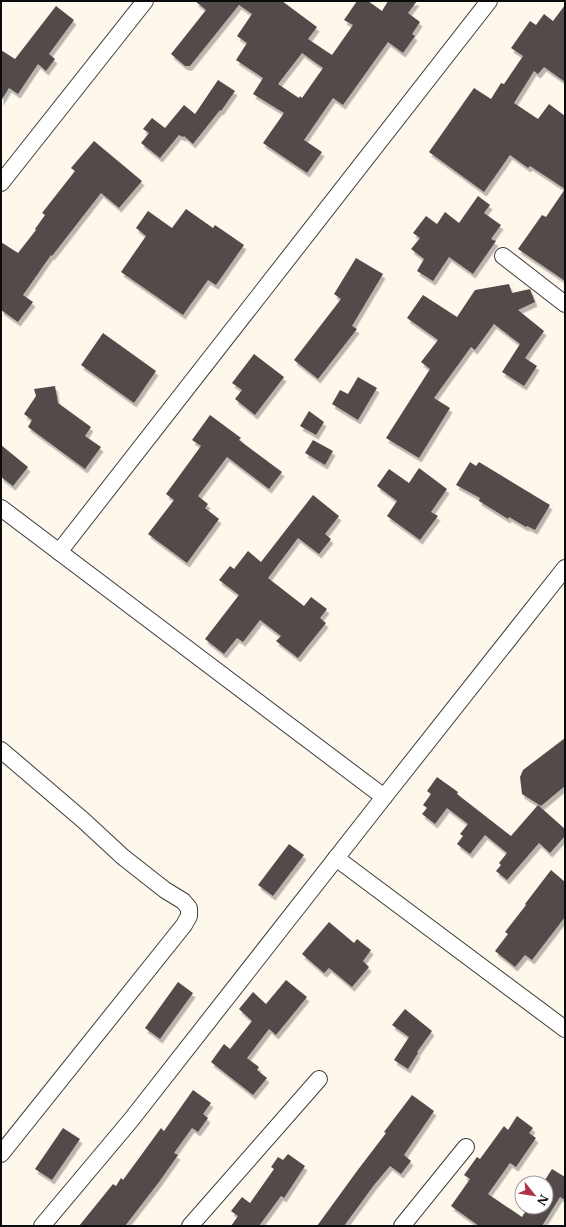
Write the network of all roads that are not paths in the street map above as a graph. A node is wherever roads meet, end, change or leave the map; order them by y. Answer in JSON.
{"nodes":[{"id":1,"x":145,"y":1,"type":"edge"},
{"id":2,"x":489,"y":1,"type":"edge"},
{"id":3,"x":1,"y":183,"type":"edge"},
{"id":4,"x":503,"y":256,"type":"dead end"},
{"id":5,"x":565,"y":304,"type":"edge"},
{"id":6,"x":1,"y":508,"type":"edge"},
{"id":7,"x":59,"y":552,"type":"junction"},
{"id":8,"x":565,"y":568,"type":"edge"},
{"id":9,"x":1,"y":750,"type":"edge"},
{"id":10,"x":384,"y":797,"type":"junction"},
{"id":11,"x":336,"y":858,"type":"junction"},
{"id":12,"x":565,"y":1029,"type":"edge"},
{"id":13,"x":319,"y":1080,"type":"dead end"},
{"id":14,"x":466,"y":1147,"type":"dead end"},
{"id":15,"x":1,"y":1154,"type":"edge"},
{"id":16,"x":42,"y":1226,"type":"edge"},
{"id":17,"x":190,"y":1226,"type":"edge"},
{"id":18,"x":402,"y":1226,"type":"edge"}],
"edges":[{"from":1,"to":3,"type":"street"},
{"from":2,"to":7,"type":"street"},
{"from":4,"to":5,"type":"street"},
{"from":6,"to":7,"type":"street"},
{"from":7,"to":10,"type":"street"},
{"from":8,"to":10,"type":"street"},
{"from":9,"to":15,"type":"street"},
{"from":10,"to":11,"type":"street"},
{"from":11,"to":12,"type":"street"},
{"from":11,"to":16,"type":"street"},
{"from":13,"to":17,"type":"street"},
{"from":14,"to":18,"type":"street"}]}
